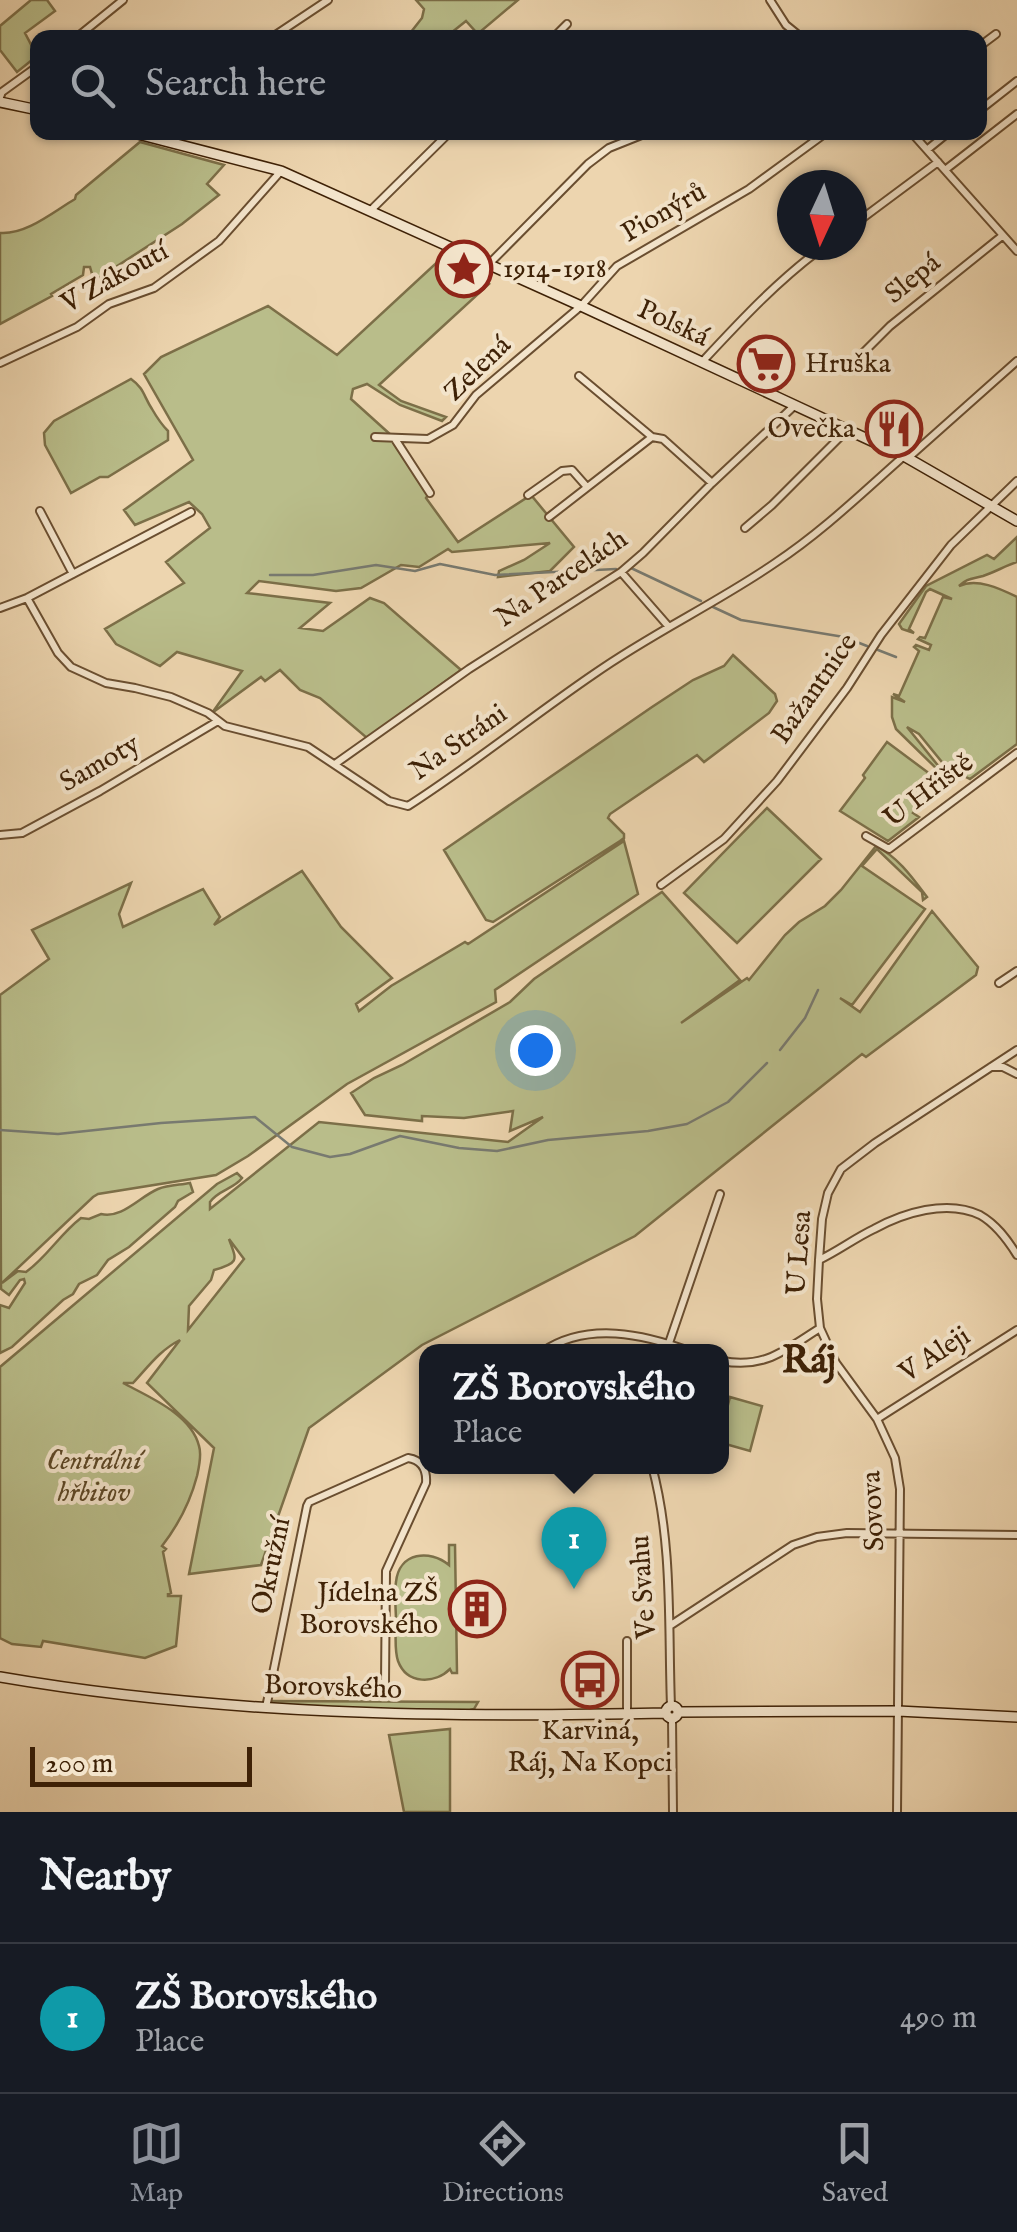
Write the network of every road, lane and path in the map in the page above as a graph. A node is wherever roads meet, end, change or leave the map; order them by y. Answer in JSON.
{"nodes":[{"id":1,"x":123,"y":0,"type":"edge"},
{"id":2,"x":328,"y":0,"type":"edge"},
{"id":3,"x":770,"y":0,"type":"edge"},
{"id":4,"x":568,"y":24,"type":"dead end"},
{"id":5,"x":86,"y":30,"type":"edge"},
{"id":6,"x":283,"y":30,"type":"edge"},
{"id":7,"x":562,"y":30,"type":"edge"},
{"id":8,"x":793,"y":30,"type":"edge"},
{"id":9,"x":996,"y":34,"type":"dead end"},
{"id":10,"x":987,"y":41,"type":"edge"},
{"id":11,"x":30,"y":72,"type":"edge"},
{"id":12,"x":1017,"y":81,"type":"edge"},
{"id":13,"x":0,"y":99,"type":"edge"},
{"id":14,"x":987,"y":105,"type":"edge"},
{"id":15,"x":30,"y":108,"type":"edge"},
{"id":16,"x":1017,"y":114,"type":"edge"},
{"id":17,"x":987,"y":137,"type":"edge"},
{"id":18,"x":172,"y":140,"type":"edge"},
{"id":19,"x":442,"y":140,"type":"edge"},
{"id":20,"x":629,"y":140,"type":"edge"},
{"id":21,"x":816,"y":140,"type":"edge"},
{"id":22,"x":919,"y":140,"type":"edge"},
{"id":23,"x":940,"y":140,"type":"edge"},
{"id":24,"x":984,"y":140,"type":"edge"},
{"id":25,"x":928,"y":149,"type":"junction"},
{"id":26,"x":938,"y":162,"type":"junction"},
{"id":27,"x":945,"y":170,"type":"junction"},
{"id":28,"x":280,"y":171,"type":"junction"},
{"id":29,"x":370,"y":210,"type":"junction"},
{"id":30,"x":867,"y":215,"type":"edge"},
{"id":31,"x":1002,"y":236,"type":"junction"},
{"id":32,"x":1017,"y":251,"type":"edge"},
{"id":33,"x":806,"y":260,"type":"edge"},
{"id":34,"x":489,"y":264,"type":"junction"},
{"id":35,"x":581,"y":306,"type":"junction"},
{"id":36,"x":855,"y":361,"type":"dead end"},
{"id":37,"x":1017,"y":361,"type":"edge"},
{"id":38,"x":702,"y":362,"type":"junction"},
{"id":39,"x":0,"y":363,"type":"edge"},
{"id":40,"x":579,"y":376,"type":"dead end"},
{"id":41,"x":794,"y":406,"type":"junction"},
{"id":42,"x":847,"y":430,"type":"junction"},
{"id":43,"x":652,"y":437,"type":"junction"},
{"id":44,"x":376,"y":438,"type":"dead end"},
{"id":45,"x":394,"y":439,"type":"junction"},
{"id":46,"x":906,"y":457,"type":"junction"},
{"id":47,"x":1017,"y":482,"type":"edge"},
{"id":48,"x":712,"y":483,"type":"junction"},
{"id":49,"x":587,"y":487,"type":"junction"},
{"id":50,"x":430,"y":494,"type":"dead end"},
{"id":51,"x":528,"y":495,"type":"dead end"},
{"id":52,"x":992,"y":505,"type":"junction"},
{"id":53,"x":40,"y":511,"type":"dead end"},
{"id":54,"x":190,"y":512,"type":"dead end"},
{"id":55,"x":549,"y":517,"type":"dead end"},
{"id":56,"x":1017,"y":521,"type":"edge"},
{"id":57,"x":745,"y":528,"type":"dead end"},
{"id":58,"x":620,"y":572,"type":"junction"},
{"id":59,"x":73,"y":574,"type":"junction"},
{"id":60,"x":27,"y":598,"type":"junction"},
{"id":61,"x":0,"y":608,"type":"edge"},
{"id":62,"x":669,"y":627,"type":"junction"},
{"id":63,"x":218,"y":720,"type":"junction"},
{"id":64,"x":1017,"y":753,"type":"edge"},
{"id":65,"x":335,"y":764,"type":"junction"},
{"id":66,"x":0,"y":834,"type":"edge"},
{"id":67,"x":866,"y":836,"type":"dead end"},
{"id":68,"x":662,"y":886,"type":"dead end"},
{"id":69,"x":1017,"y":971,"type":"edge"},
{"id":70,"x":999,"y":983,"type":"dead end"},
{"id":71,"x":1017,"y":1050,"type":"edge"},
{"id":72,"x":990,"y":1067,"type":"junction"},
{"id":73,"x":1017,"y":1074,"type":"edge"},
{"id":74,"x":720,"y":1194,"type":"dead end"},
{"id":75,"x":1017,"y":1255,"type":"edge"},
{"id":76,"x":819,"y":1260,"type":"junction"},
{"id":77,"x":820,"y":1328,"type":"junction"},
{"id":78,"x":1017,"y":1330,"type":"edge"},
{"id":79,"x":669,"y":1343,"type":"joint"},
{"id":80,"x":554,"y":1344,"type":"edge"},
{"id":81,"x":729,"y":1362,"type":"edge"},
{"id":82,"x":877,"y":1419,"type":"junction"},
{"id":83,"x":419,"y":1462,"type":"edge"},
{"id":84,"x":425,"y":1474,"type":"edge"},
{"id":85,"x":654,"y":1474,"type":"edge"},
{"id":86,"x":900,"y":1533,"type":"junction"},
{"id":87,"x":1017,"y":1535,"type":"edge"},
{"id":88,"x":671,"y":1625,"type":"junction"},
{"id":89,"x":627,"y":1641,"type":"dead end"},
{"id":90,"x":0,"y":1677,"type":"edge"},
{"id":91,"x":270,"y":1687,"type":"junction"},
{"id":92,"x":266,"y":1709,"type":"junction"},
{"id":93,"x":898,"y":1711,"type":"junction"},
{"id":94,"x":672,"y":1712,"type":"junction"},
{"id":95,"x":627,"y":1714,"type":"junction"},
{"id":96,"x":1017,"y":1717,"type":"edge"},
{"id":97,"x":672,"y":1812,"type":"edge"},
{"id":98,"x":897,"y":1812,"type":"edge"}],
"edges":[{"from":1,"to":5,"type":"street"},
{"from":2,"to":6,"type":"street"},
{"from":3,"to":8,"type":"street"},
{"from":4,"to":7,"type":"street"},
{"from":9,"to":10,"type":"street"},
{"from":11,"to":13,"type":"street"},
{"from":12,"to":14,"type":"street"},
{"from":13,"to":15,"type":"street"},
{"from":16,"to":17,"type":"street"},
{"from":18,"to":28,"type":"street","name":"Polská"},
{"from":19,"to":29,"type":"street"},
{"from":20,"to":34,"type":"street"},
{"from":21,"to":35,"type":"street","name":"Pionýrů"},
{"from":22,"to":25,"type":"street"},
{"from":23,"to":25,"type":"street"},
{"from":24,"to":27,"type":"street"},
{"from":25,"to":26,"type":"street"},
{"from":26,"to":27,"type":"street"},
{"from":26,"to":30,"type":"street"},
{"from":27,"to":31,"type":"street"},
{"from":28,"to":29,"type":"street","name":"Polská"},
{"from":28,"to":39,"type":"street","name":"V Zákoutí"},
{"from":29,"to":34,"type":"street","name":"Polská"},
{"from":31,"to":32,"type":"street"},
{"from":31,"to":36,"type":"street","name":"Slepá"},
{"from":33,"to":38,"type":"street"},
{"from":34,"to":35,"type":"street","name":"Polská"},
{"from":35,"to":38,"type":"street","name":"Polská"},
{"from":35,"to":45,"type":"street","name":"Zelená"},
{"from":37,"to":46,"type":"street","name":"Na Stráni"},
{"from":38,"to":41,"type":"street","name":"Polská"},
{"from":40,"to":43,"type":"street"},
{"from":41,"to":42,"type":"street","name":"Polská"},
{"from":41,"to":48,"type":"street","name":"Na Parcelách"},
{"from":42,"to":46,"type":"street","name":"Polská"},
{"from":42,"to":57,"type":"street"},
{"from":43,"to":48,"type":"street"},
{"from":43,"to":49,"type":"street"},
{"from":44,"to":45,"type":"street","name":"Zelená"},
{"from":45,"to":50,"type":"street"},
{"from":46,"to":52,"type":"street","name":"Polská"},
{"from":46,"to":62,"type":"street","name":"Na Stráni"},
{"from":47,"to":52,"type":"street","name":"Bažantnice"},
{"from":48,"to":58,"type":"street","name":"Na Parcelách"},
{"from":49,"to":51,"type":"street"},
{"from":49,"to":55,"type":"street"},
{"from":52,"to":56,"type":"street","name":"Polská"},
{"from":52,"to":68,"type":"street","name":"Bažantnice"},
{"from":53,"to":59,"type":"street"},
{"from":54,"to":59,"type":"street"},
{"from":58,"to":62,"type":"street"},
{"from":58,"to":65,"type":"street","name":"Na Parcelách"},
{"from":59,"to":60,"type":"street"},
{"from":60,"to":61,"type":"street"},
{"from":60,"to":63,"type":"street","name":"Na Stráni"},
{"from":62,"to":65,"type":"street","name":"Na Stráni"},
{"from":63,"to":65,"type":"street","name":"Na Stráni"},
{"from":63,"to":66,"type":"street","name":"Samoty"},
{"from":64,"to":67,"type":"street","name":"U Hřiště"},
{"from":69,"to":70,"type":"street"},
{"from":71,"to":72,"type":"street","name":"U Lesa"},
{"from":72,"to":73,"type":"street"},
{"from":72,"to":76,"type":"street","name":"U Lesa"},
{"from":74,"to":79,"type":"street"},
{"from":75,"to":76,"type":"street"},
{"from":76,"to":77,"type":"street","name":"U Lesa"},
{"from":77,"to":81,"type":"street","name":"U Lesa"},
{"from":77,"to":82,"type":"street","name":"Sovova"},
{"from":78,"to":82,"type":"street","name":"V Aleji"},
{"from":79,"to":80,"type":"street"},
{"from":82,"to":86,"type":"street","name":"Sovova"},
{"from":83,"to":91,"type":"street","name":"Okružní"},
{"from":84,"to":91,"type":"street","name":"Okružní"},
{"from":85,"to":88,"type":"street","name":"Ve Svahu"},
{"from":86,"to":87,"type":"street"},
{"from":86,"to":88,"type":"street"},
{"from":86,"to":93,"type":"street","name":"Sovova"},
{"from":88,"to":94,"type":"street","name":"Ve Svahu"},
{"from":89,"to":95,"type":"street"},
{"from":90,"to":92,"type":"street","name":"Borovského"},
{"from":91,"to":92,"type":"street","name":"Okružní"},
{"from":92,"to":95,"type":"street","name":"Borovského"},
{"from":93,"to":94,"type":"street","name":"Borovského"},
{"from":93,"to":96,"type":"street","name":"Borovského"},
{"from":93,"to":98,"type":"street","name":"Sovova"},
{"from":94,"to":95,"type":"street","name":"Borovského"},
{"from":94,"to":97,"type":"street","name":"Ve Svahu"}]}
